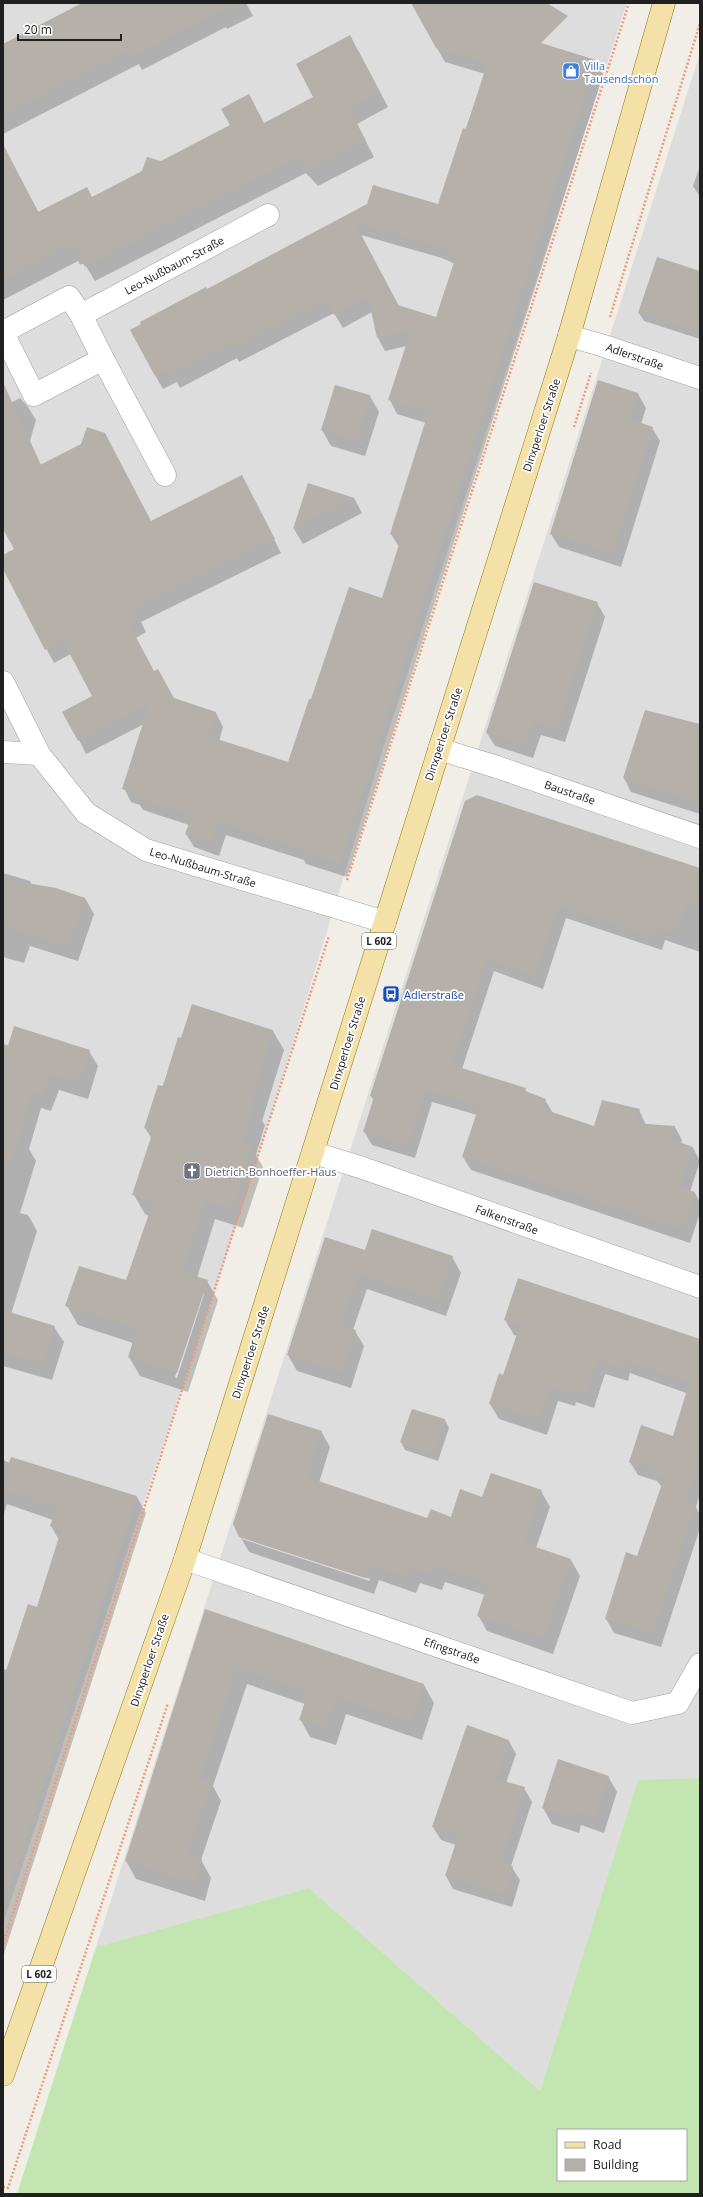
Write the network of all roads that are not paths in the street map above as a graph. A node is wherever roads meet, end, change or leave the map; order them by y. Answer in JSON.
{"nodes":[{"id":1,"x":664,"y":3,"type":"edge"},
{"id":2,"x":268,"y":215,"type":"dead end"},
{"id":3,"x":81,"y":315,"type":"junction"},
{"id":4,"x":3,"y":332,"type":"edge"},
{"id":5,"x":569,"y":336,"type":"junction"},
{"id":6,"x":103,"y":359,"type":"junction"},
{"id":7,"x":700,"y":378,"type":"edge"},
{"id":8,"x":165,"y":475,"type":"dead end"},
{"id":9,"x":3,"y":682,"type":"edge"},
{"id":10,"x":438,"y":750,"type":"junction"},
{"id":11,"x":3,"y":752,"type":"edge"},
{"id":12,"x":39,"y":754,"type":"junction"},
{"id":13,"x":700,"y":837,"type":"edge"},
{"id":14,"x":384,"y":922,"type":"junction"},
{"id":15,"x":314,"y":1153,"type":"junction"},
{"id":16,"x":700,"y":1287,"type":"edge"},
{"id":17,"x":185,"y":1559,"type":"junction"},
{"id":18,"x":700,"y":1664,"type":"edge"},
{"id":19,"x":3,"y":2075,"type":"edge"}],
"edges":[{"from":1,"to":5,"type":"main road","name":"Dinxperloer Straße","number":"L 602"},
{"from":2,"to":3,"type":"street","name":"Leo-Nußbaum-Straße"},
{"from":3,"to":4,"type":"street"},
{"from":3,"to":6,"type":"street"},
{"from":4,"to":6,"type":"street"},
{"from":5,"to":7,"type":"street","name":"Adlerstraße"},
{"from":5,"to":10,"type":"main road","name":"Dinxperloer Straße","number":"L 602"},
{"from":6,"to":8,"type":"street"},
{"from":9,"to":12,"type":"street","name":"Leo-Nußbaum-Straße"},
{"from":10,"to":13,"type":"street","name":"Baustraße"},
{"from":10,"to":14,"type":"main road","name":"Dinxperloer Straße","number":"L 602"},
{"from":11,"to":12,"type":"street"},
{"from":12,"to":14,"type":"street","name":"Leo-Nußbaum-Straße"},
{"from":14,"to":15,"type":"main road","name":"Dinxperloer Straße","number":"L 602"},
{"from":15,"to":16,"type":"street","name":"Falkenstraße"},
{"from":15,"to":17,"type":"main road","name":"Dinxperloer Straße","number":"L 602"},
{"from":17,"to":18,"type":"street","name":"Efingstraße"},
{"from":17,"to":19,"type":"main road","name":"Dinxperloer Straße","number":"L 602"}]}
